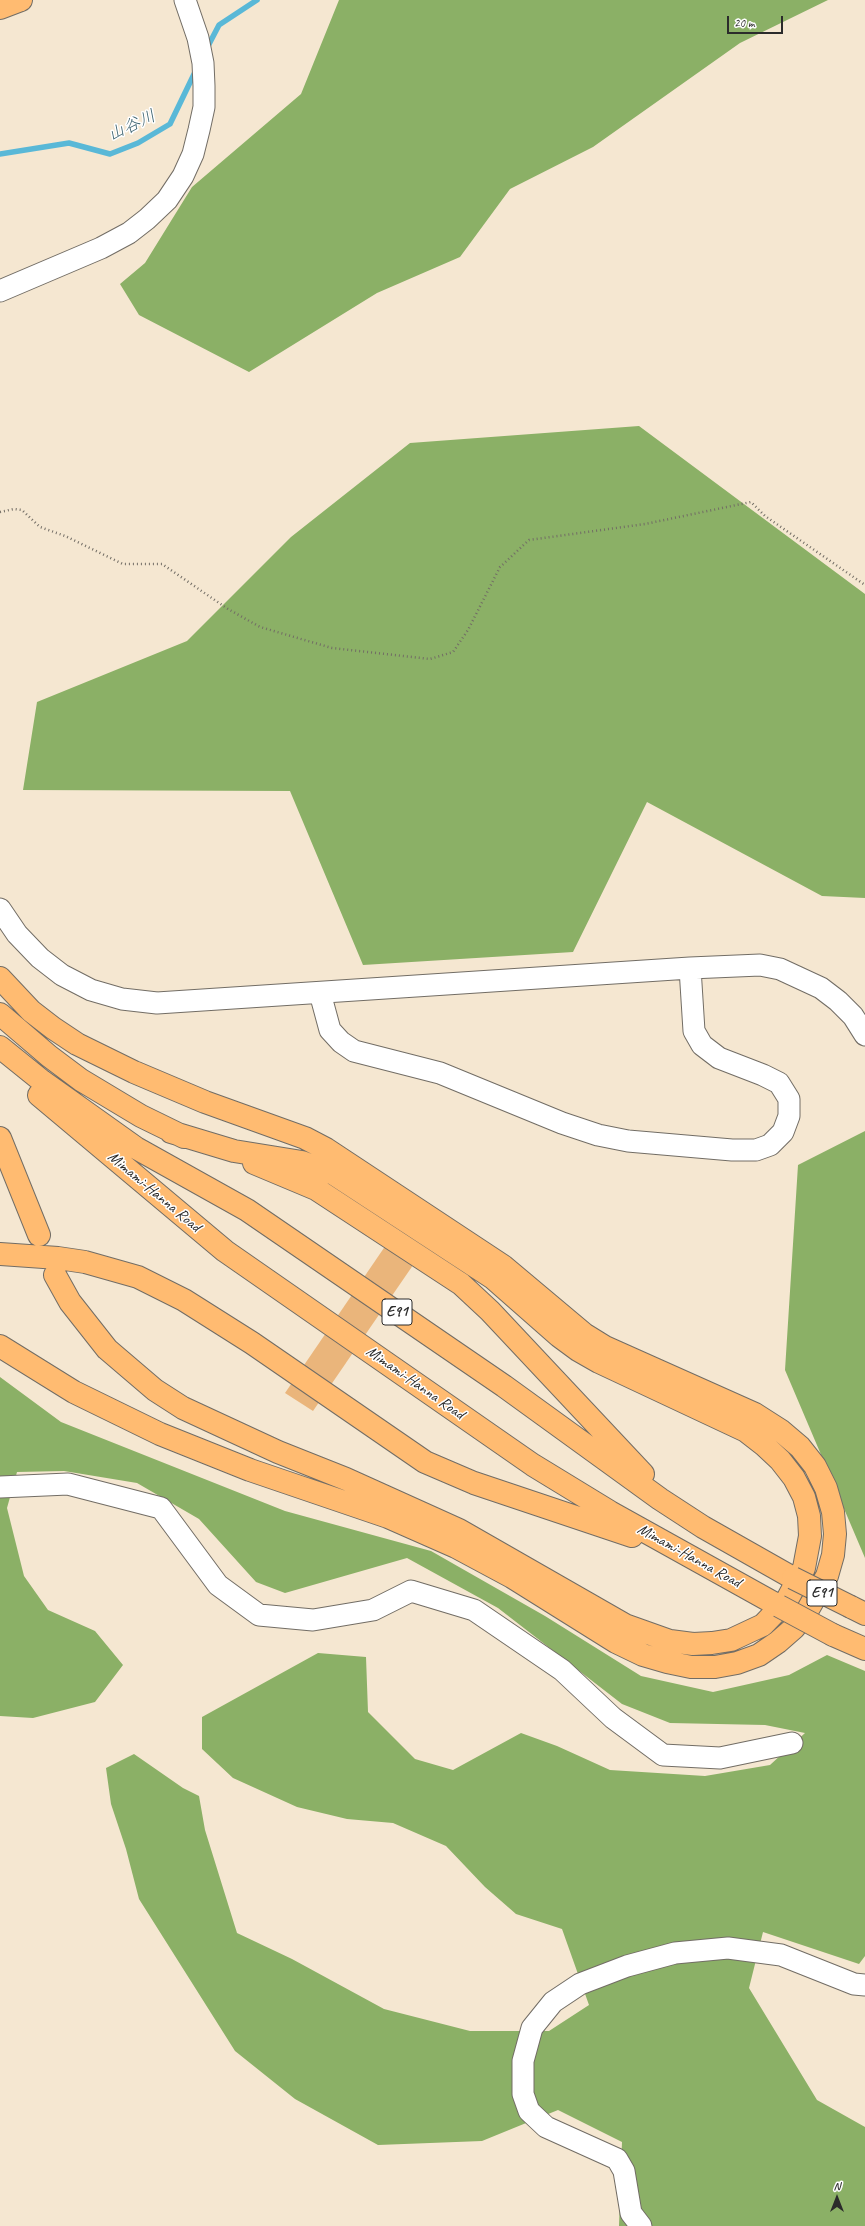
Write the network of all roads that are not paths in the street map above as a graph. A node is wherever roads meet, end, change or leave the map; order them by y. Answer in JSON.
{"nodes":[{"id":1,"x":21,"y":0,"type":"edge"},
{"id":2,"x":185,"y":0,"type":"edge"},
{"id":3,"x":0,"y":8,"type":"edge"},
{"id":4,"x":0,"y":291,"type":"edge"},
{"id":5,"x":0,"y":909,"type":"edge"},
{"id":6,"x":690,"y":968,"type":"junction"},
{"id":7,"x":0,"y":978,"type":"edge"},
{"id":8,"x":320,"y":993,"type":"junction"},
{"id":9,"x":0,"y":1014,"type":"edge"},
{"id":10,"x":865,"y":1035,"type":"edge"},
{"id":11,"x":0,"y":1047,"type":"edge"},
{"id":12,"x":0,"y":1066,"type":"edge"},
{"id":13,"x":171,"y":1132,"type":"junction"},
{"id":14,"x":0,"y":1138,"type":"edge"},
{"id":15,"x":38,"y":1235,"type":"dead end"},
{"id":16,"x":0,"y":1254,"type":"edge"},
{"id":17,"x":55,"y":1275,"type":"dead end"},
{"id":18,"x":0,"y":1346,"type":"edge"},
{"id":19,"x":0,"y":1487,"type":"edge"},
{"id":20,"x":703,"y":1527,"type":"junction"},
{"id":21,"x":688,"y":1555,"type":"junction"},
{"id":22,"x":858,"y":1611,"type":"edge"},
{"id":23,"x":865,"y":1649,"type":"edge"},
{"id":24,"x":792,"y":1743,"type":"dead end"},
{"id":25,"x":865,"y":1985,"type":"edge"},
{"id":26,"x":640,"y":2226,"type":"edge"}],
"edges":[{"from":1,"to":3,"type":"main road"},
{"from":2,"to":4,"type":"street"},
{"from":5,"to":8,"type":"street"},
{"from":6,"to":8,"type":"street"},
{"from":6,"to":8,"type":"street"},
{"from":6,"to":10,"type":"street"},
{"from":7,"to":18,"type":"main road"},
{"from":9,"to":13,"type":"main road"},
{"from":11,"to":20,"type":"main road","name":"Mimami-Hanna Road","number":"E91"},
{"from":12,"to":21,"type":"main road","name":"Mimami-Hanna Road","number":"E91"},
{"from":13,"to":17,"type":"main road"},
{"from":13,"to":20,"type":"main road"},
{"from":14,"to":15,"type":"main road"},
{"from":16,"to":21,"type":"main road","number":"E91"},
{"from":19,"to":24,"type":"street"},
{"from":20,"to":22,"type":"main road","name":"Mimami-Hanna Road","number":"E91","bridge":true},
{"from":21,"to":23,"type":"main road","name":"Mimami-Hanna Road","number":"E91","bridge":true},
{"from":25,"to":26,"type":"street"}]}
